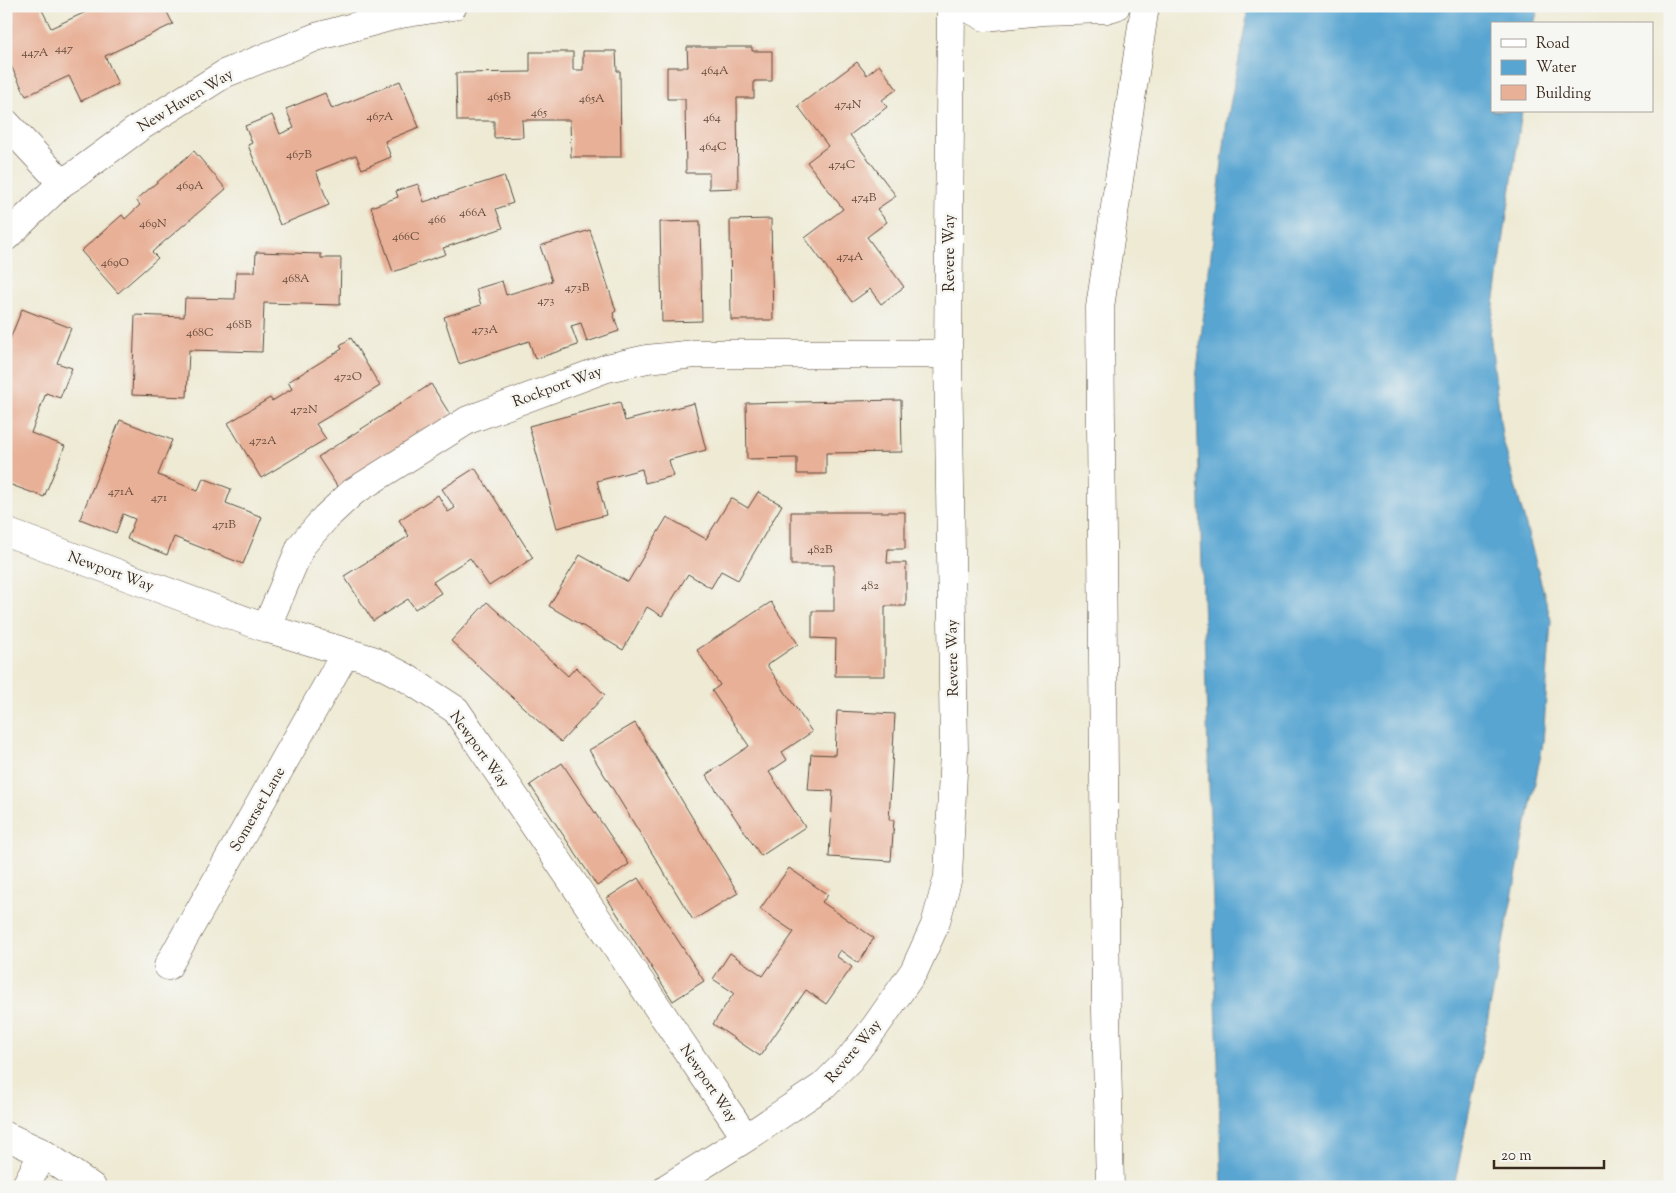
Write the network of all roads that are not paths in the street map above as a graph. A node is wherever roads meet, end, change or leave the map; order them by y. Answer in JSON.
{"nodes":[{"id":1,"x":453,"y":6,"type":"edge"},
{"id":2,"x":951,"y":6,"type":"edge"},
{"id":3,"x":964,"y":6,"type":"edge"},
{"id":4,"x":1116,"y":6,"type":"edge"},
{"id":5,"x":1145,"y":6,"type":"edge"},
{"id":6,"x":6,"y":123,"type":"edge"},
{"id":7,"x":62,"y":183,"type":"junction"},
{"id":8,"x":6,"y":237,"type":"edge"},
{"id":9,"x":948,"y":354,"type":"junction"},
{"id":10,"x":6,"y":532,"type":"edge"},
{"id":11,"x":266,"y":628,"type":"junction"},
{"id":12,"x":346,"y":652,"type":"junction"},
{"id":13,"x":168,"y":966,"type":"dead end"},
{"id":14,"x":6,"y":1136,"type":"edge"},
{"id":15,"x":746,"y":1138,"type":"junction"},
{"id":16,"x":43,"y":1153,"type":"junction"},
{"id":17,"x":25,"y":1187,"type":"edge"},
{"id":18,"x":92,"y":1187,"type":"edge"},
{"id":19,"x":668,"y":1187,"type":"edge"},
{"id":20,"x":1110,"y":1187,"type":"edge"}],
"edges":[{"from":1,"to":7,"type":"street","name":"New Haven Way"},
{"from":2,"to":9,"type":"street","name":"Revere Way"},
{"from":3,"to":4,"type":"street"},
{"from":5,"to":20,"type":"street"},
{"from":6,"to":7,"type":"street"},
{"from":7,"to":8,"type":"street","name":"New Haven Way"},
{"from":9,"to":11,"type":"street","name":"Rockport Way"},
{"from":9,"to":15,"type":"street","name":"Revere Way"},
{"from":10,"to":11,"type":"street","name":"Newport Way"},
{"from":11,"to":12,"type":"street","name":"Newport Way"},
{"from":12,"to":13,"type":"street","name":"Somerset Lane"},
{"from":12,"to":15,"type":"street","name":"Newport Way"},
{"from":14,"to":16,"type":"street"},
{"from":15,"to":19,"type":"street","name":"Revere Way"},
{"from":16,"to":17,"type":"street"},
{"from":16,"to":18,"type":"street"}]}
